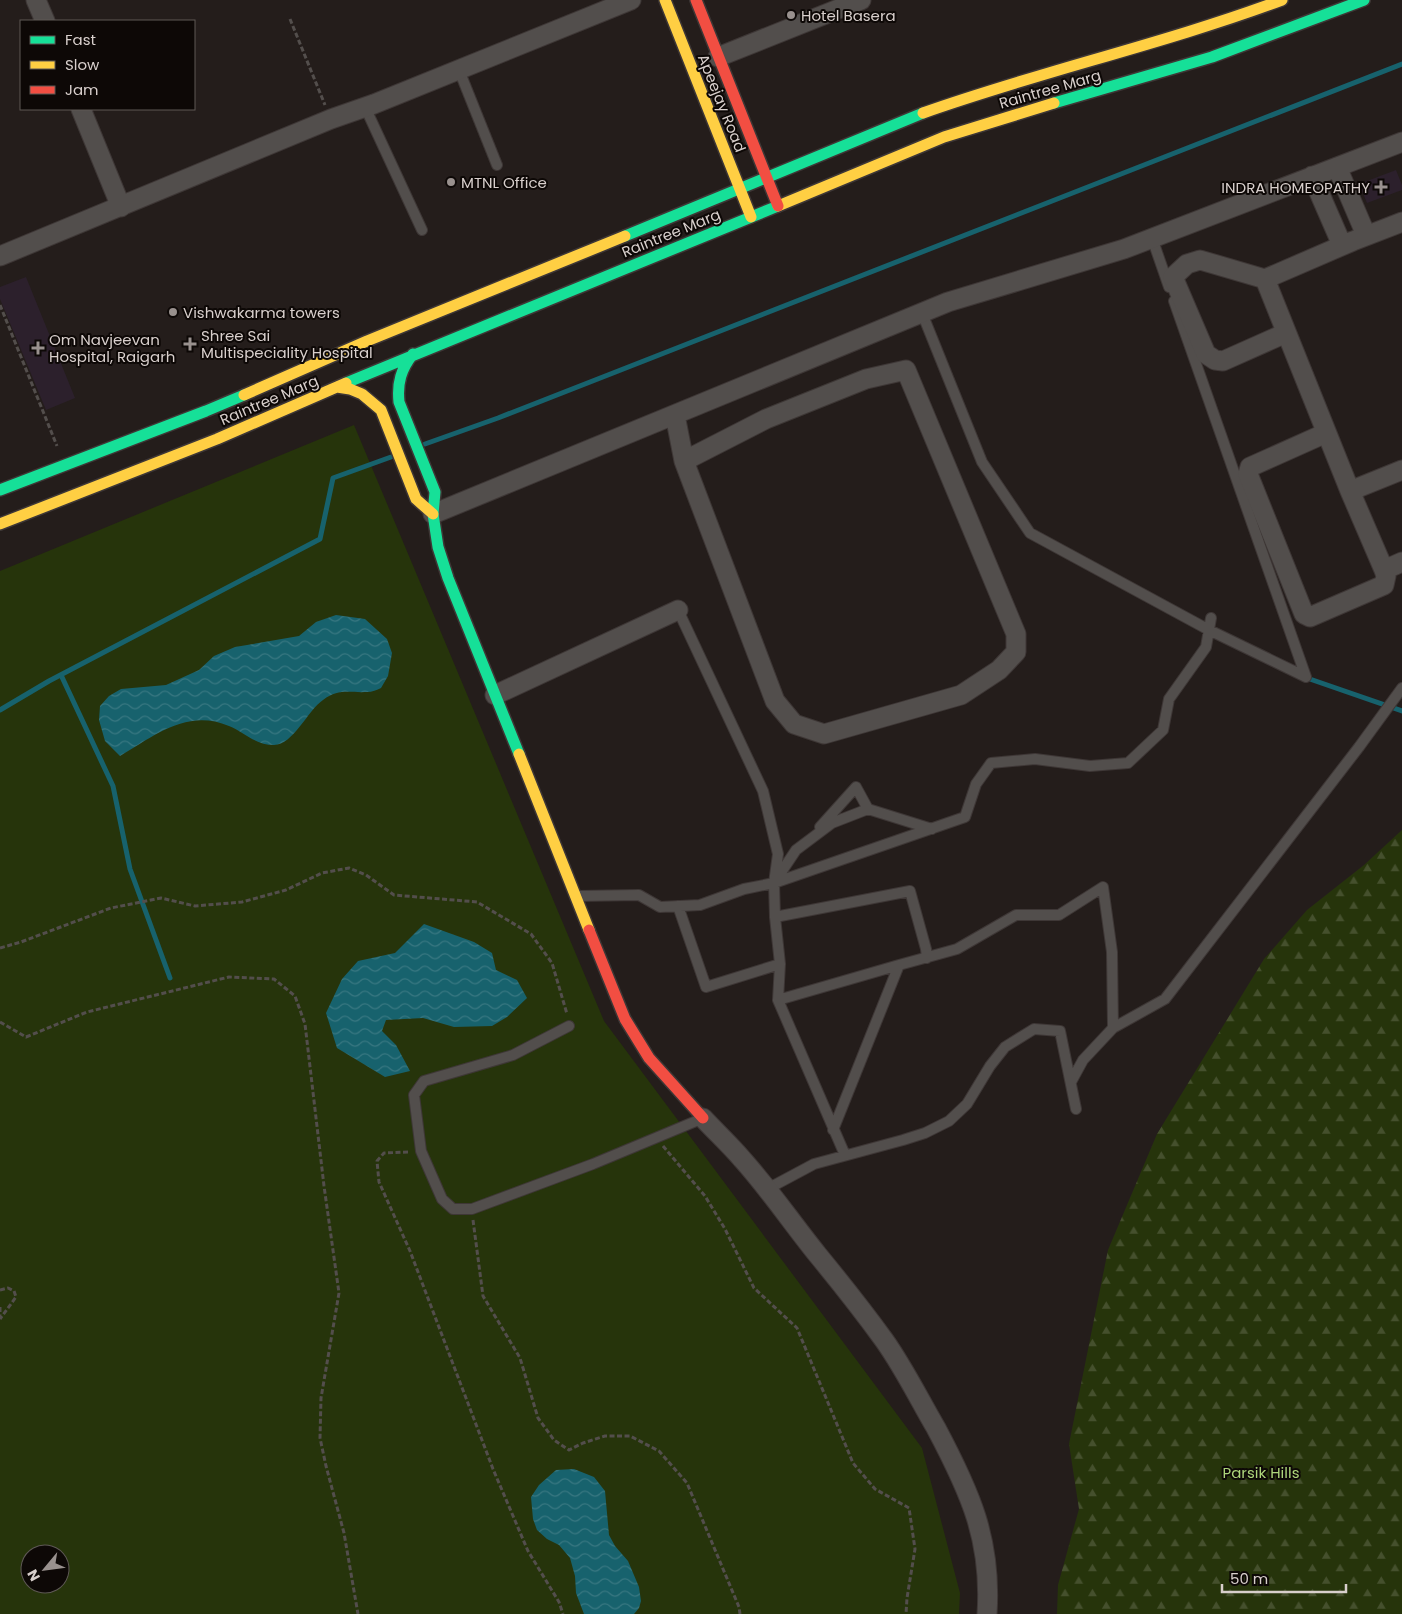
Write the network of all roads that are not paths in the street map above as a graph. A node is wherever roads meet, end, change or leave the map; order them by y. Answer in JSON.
{"nodes":[{"id":1,"x":36,"y":0,"type":"edge"},
{"id":2,"x":631,"y":0,"type":"edge"},
{"id":3,"x":664,"y":0,"type":"edge"},
{"id":4,"x":696,"y":0,"type":"edge"},
{"id":5,"x":1282,"y":0,"type":"edge"},
{"id":6,"x":1364,"y":0,"type":"edge"},
{"id":7,"x":855,"y":1,"type":"edge"},
{"id":8,"x":45,"y":20,"type":"edge"},
{"id":9,"x":718,"y":57,"type":"junction"},
{"id":10,"x":459,"y":70,"type":"junction"},
{"id":11,"x":365,"y":107,"type":"junction"},
{"id":12,"x":81,"y":110,"type":"edge"},
{"id":13,"x":1402,"y":142,"type":"edge"},
{"id":14,"x":497,"y":165,"type":"dead end"},
{"id":15,"x":1337,"y":167,"type":"junction"},
{"id":16,"x":1312,"y":176,"type":"junction"},
{"id":17,"x":767,"y":179,"type":"junction"},
{"id":18,"x":740,"y":190,"type":"junction"},
{"id":19,"x":778,"y":206,"type":"junction"},
{"id":20,"x":121,"y":207,"type":"junction"},
{"id":21,"x":751,"y":218,"type":"junction"},
{"id":22,"x":1402,"y":222,"type":"edge"},
{"id":23,"x":422,"y":230,"type":"dead end"},
{"id":24,"x":1366,"y":235,"type":"junction"},
{"id":25,"x":1152,"y":238,"type":"junction"},
{"id":26,"x":1342,"y":246,"type":"junction"},
{"id":27,"x":0,"y":256,"type":"edge"},
{"id":28,"x":1265,"y":279,"type":"junction"},
{"id":29,"x":915,"y":316,"type":"junction"},
{"id":30,"x":1286,"y":333,"type":"junction"},
{"id":31,"x":413,"y":354,"type":"junction"},
{"id":32,"x":337,"y":387,"type":"junction"},
{"id":33,"x":675,"y":415,"type":"junction"},
{"id":34,"x":1326,"y":433,"type":"junction"},
{"id":35,"x":684,"y":461,"type":"junction"},
{"id":36,"x":1402,"y":470,"type":"edge"},
{"id":37,"x":0,"y":490,"type":"edge"},
{"id":38,"x":1350,"y":491,"type":"junction"},
{"id":39,"x":433,"y":514,"type":"junction"},
{"id":40,"x":0,"y":524,"type":"edge"},
{"id":41,"x":1402,"y":562,"type":"edge"},
{"id":42,"x":1384,"y":570,"type":"junction"},
{"id":43,"x":678,"y":610,"type":"joint"},
{"id":44,"x":1211,"y":618,"type":"dead end"},
{"id":45,"x":1209,"y":630,"type":"junction"},
{"id":46,"x":1402,"y":688,"type":"edge"},
{"id":47,"x":495,"y":695,"type":"junction"},
{"id":48,"x":868,"y":809,"type":"junction"},
{"id":49,"x":932,"y":829,"type":"junction"},
{"id":50,"x":806,"y":842,"type":"junction"},
{"id":51,"x":774,"y":883,"type":"junction"},
{"id":52,"x":576,"y":896,"type":"junction"},
{"id":53,"x":678,"y":906,"type":"junction"},
{"id":54,"x":775,"y":917,"type":"junction"},
{"id":55,"x":927,"y":958,"type":"junction"},
{"id":56,"x":780,"y":964,"type":"junction"},
{"id":57,"x":899,"y":965,"type":"junction"},
{"id":58,"x":778,"y":1000,"type":"junction"},
{"id":59,"x":569,"y":1026,"type":"road end"},
{"id":60,"x":1113,"y":1028,"type":"junction"},
{"id":61,"x":1071,"y":1082,"type":"junction"},
{"id":62,"x":1076,"y":1109,"type":"dead end"},
{"id":63,"x":703,"y":1118,"type":"junction"},
{"id":64,"x":833,"y":1130,"type":"junction"},
{"id":65,"x":845,"y":1155,"type":"junction"},
{"id":66,"x":987,"y":1614,"type":"edge"}],
"edges":[{"from":1,"to":8,"type":"street"},
{"from":2,"to":10,"type":"street"},
{"from":3,"to":18,"type":"main road","name":"Apeejay Road"},
{"from":4,"to":9,"type":"main road","name":"Apeejay Road"},
{"from":5,"to":17,"type":"main road","name":"Raintree Marg"},
{"from":6,"to":19,"type":"main road","name":"Raintree Marg"},
{"from":7,"to":9,"type":"street"},
{"from":9,"to":17,"type":"main road","name":"Apeejay Road"},
{"from":10,"to":11,"type":"street"},
{"from":10,"to":14,"type":"lane"},
{"from":11,"to":20,"type":"street"},
{"from":11,"to":23,"type":"lane"},
{"from":12,"to":20,"type":"street"},
{"from":13,"to":15,"type":"street"},
{"from":15,"to":16,"type":"street"},
{"from":15,"to":24,"type":"street"},
{"from":16,"to":25,"type":"street"},
{"from":16,"to":26,"type":"street"},
{"from":17,"to":18,"type":"main road","name":"Raintree Marg"},
{"from":17,"to":19,"type":"main road","name":"Apeejay Road"},
{"from":18,"to":21,"type":"main road","name":"Apeejay Road"},
{"from":18,"to":37,"type":"main road","name":"Raintree Marg"},
{"from":19,"to":21,"type":"main road","name":"Raintree Marg"},
{"from":20,"to":27,"type":"street"},
{"from":21,"to":31,"type":"main road","name":"Raintree Marg"},
{"from":22,"to":24,"type":"street"},
{"from":24,"to":26,"type":"street"},
{"from":25,"to":29,"type":"street"},
{"from":25,"to":45,"type":"lane"},
{"from":26,"to":28,"type":"street"},
{"from":28,"to":30,"type":"street"},
{"from":28,"to":30,"type":"street"},
{"from":29,"to":33,"type":"street"},
{"from":29,"to":45,"type":"lane"},
{"from":30,"to":34,"type":"street"},
{"from":31,"to":32,"type":"main road","name":"Raintree Marg"},
{"from":31,"to":39,"type":"main road"},
{"from":32,"to":39,"type":"main road"},
{"from":32,"to":40,"type":"main road","name":"Raintree Marg"},
{"from":33,"to":35,"type":"street"},
{"from":33,"to":39,"type":"street"},
{"from":34,"to":38,"type":"street"},
{"from":34,"to":42,"type":"street"},
{"from":35,"to":35,"type":"street"},
{"from":36,"to":38,"type":"street"},
{"from":38,"to":42,"type":"street"},
{"from":39,"to":47,"type":"main road"},
{"from":41,"to":42,"type":"street"},
{"from":43,"to":47,"type":"street"},
{"from":43,"to":51,"type":"lane"},
{"from":44,"to":45,"type":"lane"},
{"from":45,"to":49,"type":"lane"},
{"from":46,"to":60,"type":"lane"},
{"from":47,"to":52,"type":"main road"},
{"from":48,"to":49,"type":"lane"},
{"from":48,"to":50,"type":"lane"},
{"from":48,"to":50,"type":"lane"},
{"from":49,"to":51,"type":"lane"},
{"from":50,"to":51,"type":"lane"},
{"from":51,"to":53,"type":"lane"},
{"from":51,"to":54,"type":"lane"},
{"from":52,"to":53,"type":"lane"},
{"from":52,"to":63,"type":"main road"},
{"from":53,"to":56,"type":"lane"},
{"from":54,"to":55,"type":"lane"},
{"from":54,"to":56,"type":"lane"},
{"from":55,"to":57,"type":"lane"},
{"from":55,"to":60,"type":"lane"},
{"from":56,"to":58,"type":"lane"},
{"from":57,"to":58,"type":"lane"},
{"from":57,"to":64,"type":"lane"},
{"from":58,"to":64,"type":"lane"},
{"from":59,"to":63,"type":"lane"},
{"from":60,"to":61,"type":"lane"},
{"from":61,"to":62,"type":"lane"},
{"from":61,"to":65,"type":"lane"},
{"from":63,"to":65,"type":"lane"},
{"from":63,"to":66,"type":"street"},
{"from":64,"to":65,"type":"lane"}]}
